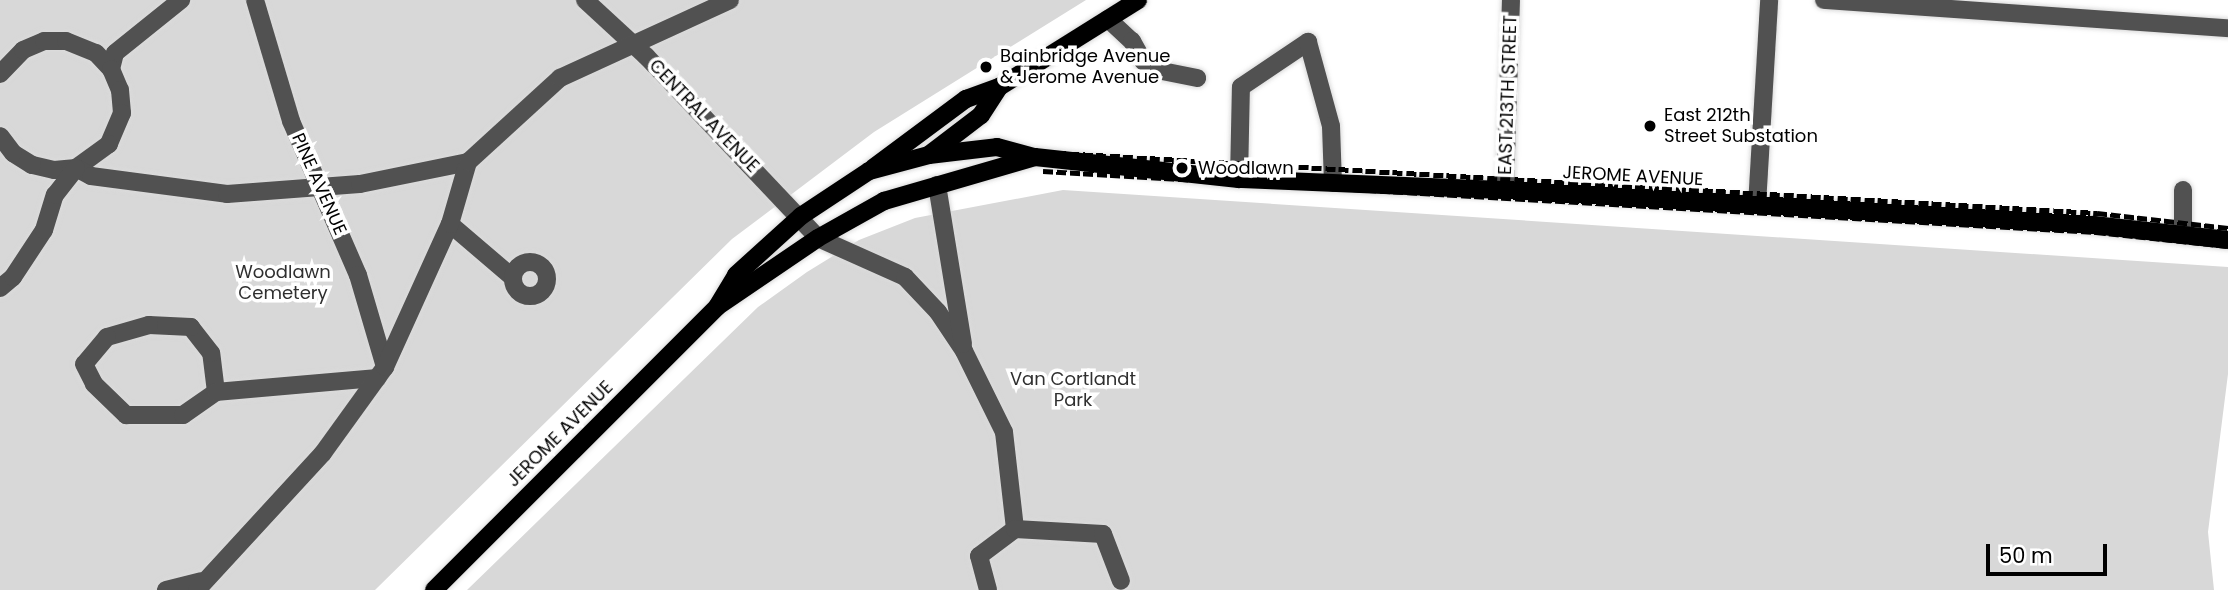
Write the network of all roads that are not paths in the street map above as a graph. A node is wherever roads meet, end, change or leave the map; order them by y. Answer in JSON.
{"nodes":[{"id":1,"x":181,"y":0,"type":"edge"},
{"id":2,"x":255,"y":0,"type":"edge"},
{"id":3,"x":585,"y":0,"type":"edge"},
{"id":4,"x":730,"y":0,"type":"edge"},
{"id":5,"x":1138,"y":0,"type":"edge"},
{"id":6,"x":1511,"y":0,"type":"edge"},
{"id":7,"x":1769,"y":0,"type":"edge"},
{"id":8,"x":1824,"y":0,"type":"edge"},
{"id":9,"x":1108,"y":19,"type":"junction"},
{"id":10,"x":2228,"y":28,"type":"edge"},
{"id":11,"x":631,"y":42,"type":"junction"},
{"id":12,"x":111,"y":69,"type":"junction"},
{"id":13,"x":0,"y":74,"type":"edge"},
{"id":14,"x":1197,"y":78,"type":"dead end"},
{"id":15,"x":999,"y":87,"type":"junction"},
{"id":16,"x":0,"y":136,"type":"edge"},
{"id":17,"x":6,"y":154,"type":"edge"},
{"id":18,"x":929,"y":155,"type":"junction"},
{"id":19,"x":1035,"y":157,"type":"junction"},
{"id":20,"x":468,"y":162,"type":"junction"},
{"id":21,"x":76,"y":168,"type":"junction"},
{"id":22,"x":869,"y":171,"type":"junction"},
{"id":23,"x":1238,"y":179,"type":"junction"},
{"id":24,"x":1334,"y":183,"type":"junction"},
{"id":25,"x":937,"y":185,"type":"junction"},
{"id":26,"x":321,"y":188,"type":"junction"},
{"id":27,"x":2179,"y":189,"type":"dead end"},
{"id":28,"x":1505,"y":190,"type":"junction"},
{"id":29,"x":1758,"y":205,"type":"junction"},
{"id":30,"x":801,"y":216,"type":"junction"},
{"id":31,"x":450,"y":224,"type":"junction"},
{"id":32,"x":2178,"y":234,"type":"junction"},
{"id":33,"x":818,"y":238,"type":"junction"},
{"id":34,"x":2228,"y":240,"type":"edge"},
{"id":35,"x":512,"y":277,"type":"dead end"},
{"id":36,"x":0,"y":288,"type":"edge"},
{"id":37,"x":717,"y":307,"type":"junction"},
{"id":38,"x":964,"y":351,"type":"junction"},
{"id":39,"x":381,"y":373,"type":"junction"},
{"id":40,"x":216,"y":392,"type":"junction"},
{"id":41,"x":1015,"y":529,"type":"junction"},
{"id":42,"x":1121,"y":582,"type":"dead end"},
{"id":43,"x":199,"y":586,"type":"edge"},
{"id":44,"x":166,"y":590,"type":"edge"},
{"id":45,"x":434,"y":590,"type":"edge"},
{"id":46,"x":988,"y":590,"type":"edge"}],
"edges":[{"from":1,"to":12,"type":"street"},
{"from":2,"to":26,"type":"street","name":"PINE AVENUE"},
{"from":3,"to":11,"type":"street","name":"CENTRAL AVENUE"},
{"from":4,"to":11,"type":"street"},
{"from":5,"to":9,"type":"main road"},
{"from":6,"to":28,"type":"street","name":"EAST 213TH STREET"},
{"from":7,"to":29,"type":"street"},
{"from":8,"to":10,"type":"street"},
{"from":9,"to":14,"type":"street"},
{"from":9,"to":15,"type":"main road"},
{"from":11,"to":20,"type":"street"},
{"from":11,"to":30,"type":"street","name":"CENTRAL AVENUE"},
{"from":12,"to":13,"type":"street"},
{"from":12,"to":21,"type":"street"},
{"from":15,"to":18,"type":"main road"},
{"from":15,"to":22,"type":"main road"},
{"from":16,"to":17,"type":"street"},
{"from":17,"to":21,"type":"street"},
{"from":18,"to":19,"type":"main road","name":"JEROME AVENUE"},
{"from":18,"to":22,"type":"main road","name":"JEROME AVENUE"},
{"from":18,"to":25,"type":"main road"},
{"from":19,"to":23,"type":"main road","name":"JEROME AVENUE"},
{"from":19,"to":25,"type":"main road","name":"JEROME AVENUE"},
{"from":20,"to":26,"type":"street"},
{"from":20,"to":31,"type":"street"},
{"from":21,"to":26,"type":"street"},
{"from":21,"to":36,"type":"street"},
{"from":22,"to":30,"type":"main road","name":"JEROME AVENUE"},
{"from":23,"to":24,"type":"main road","name":"JEROME AVENUE"},
{"from":23,"to":24,"type":"street"},
{"from":24,"to":28,"type":"main road","name":"JEROME AVENUE"},
{"from":25,"to":33,"type":"main road","name":"JEROME AVENUE"},
{"from":25,"to":38,"type":"street"},
{"from":26,"to":39,"type":"street","name":"PINE AVENUE"},
{"from":27,"to":32,"type":"street"},
{"from":28,"to":29,"type":"main road","name":"JEROME AVENUE"},
{"from":29,"to":32,"type":"main road","name":"JEROME AVENUE"},
{"from":30,"to":33,"type":"street","name":"CENTRAL AVENUE"},
{"from":30,"to":37,"type":"main road","name":"JEROME AVENUE"},
{"from":31,"to":35,"type":"street"},
{"from":31,"to":39,"type":"street"},
{"from":32,"to":34,"type":"main road","name":"JEROME AVENUE"},
{"from":33,"to":37,"type":"main road","name":"JEROME AVENUE"},
{"from":33,"to":38,"type":"street"},
{"from":37,"to":45,"type":"main road","name":"JEROME AVENUE"},
{"from":38,"to":41,"type":"street"},
{"from":39,"to":40,"type":"street"},
{"from":39,"to":43,"type":"street"},
{"from":40,"to":40,"type":"street"},
{"from":41,"to":42,"type":"street"},
{"from":41,"to":46,"type":"street"},
{"from":43,"to":44,"type":"street"}]}
